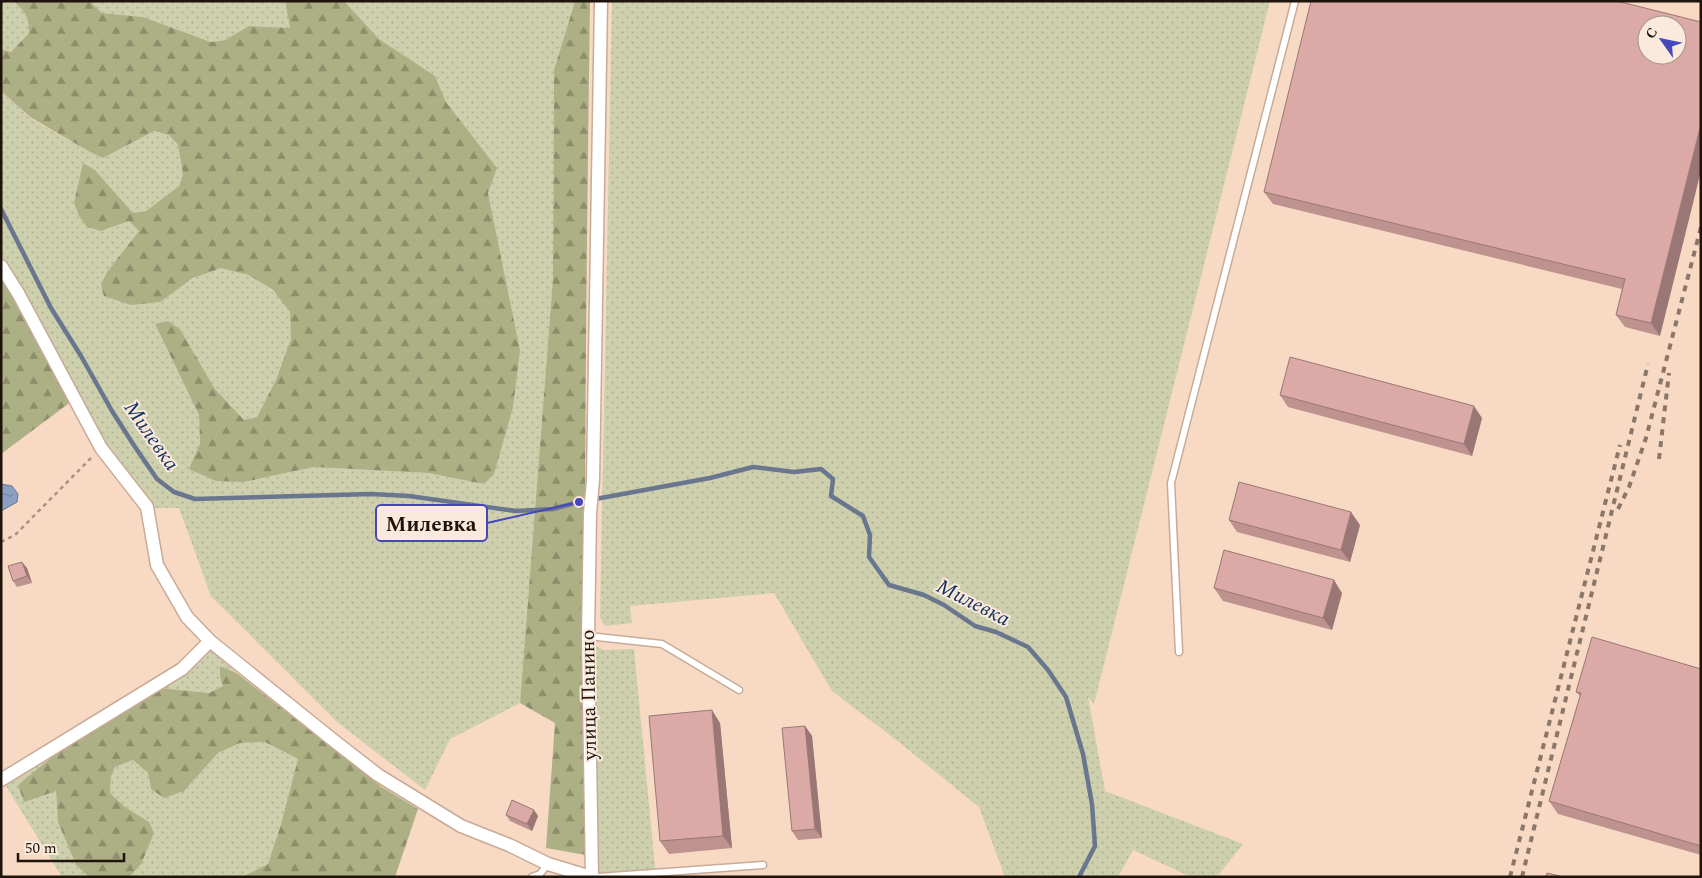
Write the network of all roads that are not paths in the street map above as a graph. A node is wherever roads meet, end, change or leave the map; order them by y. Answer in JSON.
{"nodes":[{"id":1,"x":601,"y":1,"type":"edge"},
{"id":2,"x":1295,"y":1,"type":"edge"},
{"id":3,"x":1,"y":266,"type":"edge"},
{"id":4,"x":588,"y":636,"type":"junction"},
{"id":5,"x":210,"y":641,"type":"junction"},
{"id":6,"x":1179,"y":652,"type":"dead end"},
{"id":7,"x":739,"y":690,"type":"dead end"},
{"id":8,"x":1,"y":780,"type":"edge"},
{"id":9,"x":548,"y":864,"type":"junction"},
{"id":10,"x":763,"y":865,"type":"dead end"},
{"id":11,"x":532,"y":877,"type":"edge"},
{"id":12,"x":592,"y":877,"type":"edge"},
{"id":13,"x":598,"y":877,"type":"edge"}],
"edges":[{"from":1,"to":4,"type":"street","name":"улица Панино"},
{"from":2,"to":6,"type":"lane"},
{"from":3,"to":5,"type":"street"},
{"from":4,"to":7,"type":"lane"},
{"from":4,"to":12,"type":"street","name":"улица Панино"},
{"from":5,"to":8,"type":"street"},
{"from":5,"to":9,"type":"street"},
{"from":9,"to":11,"type":"lane"},
{"from":9,"to":12,"type":"street"},
{"from":10,"to":13,"type":"lane"}]}
